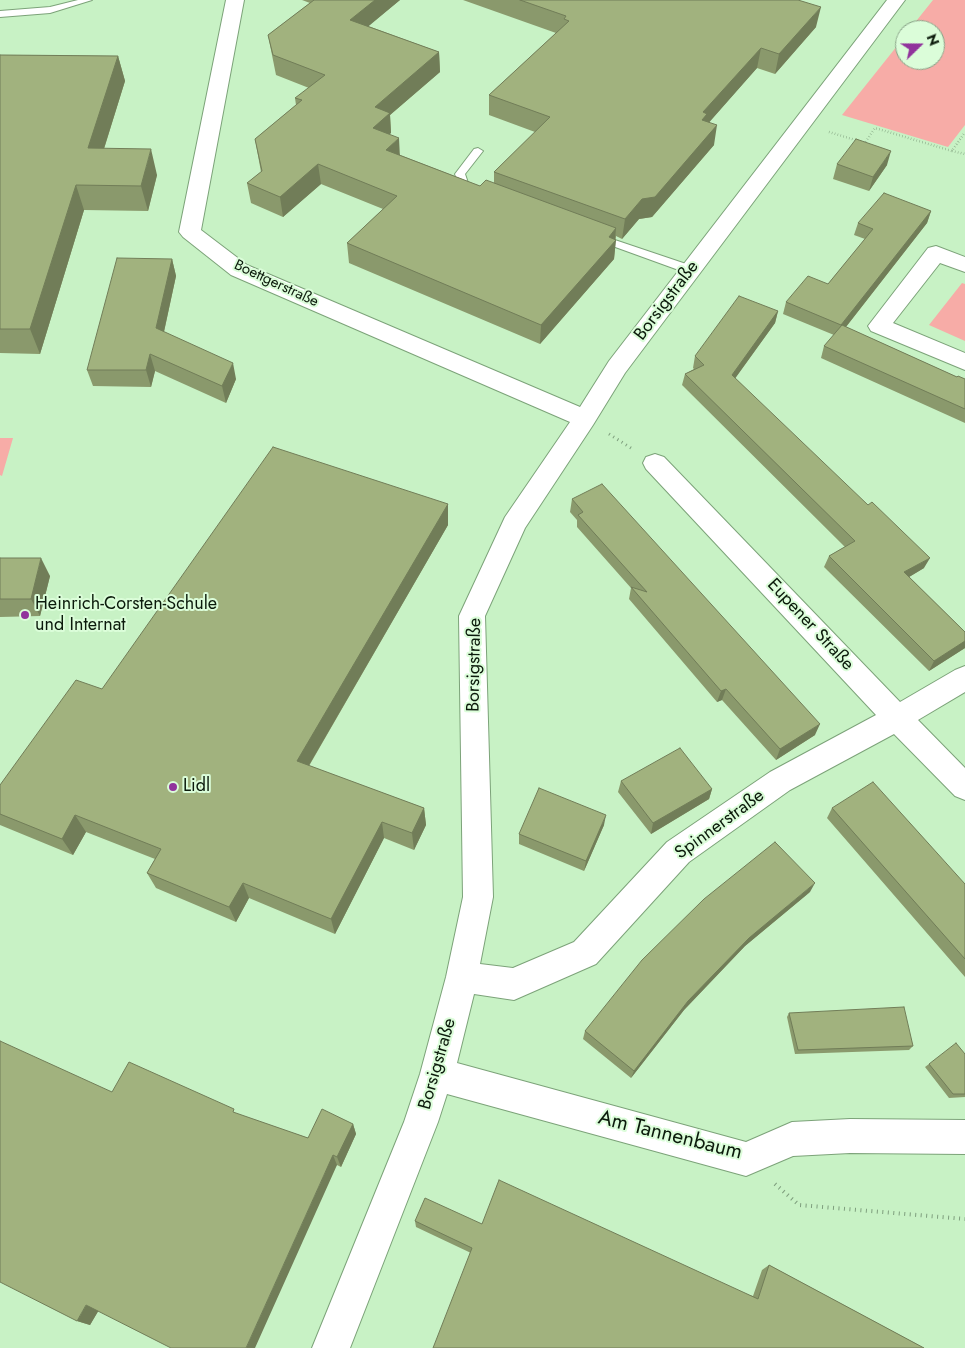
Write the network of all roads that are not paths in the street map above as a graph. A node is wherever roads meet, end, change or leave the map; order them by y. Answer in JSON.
{"nodes":[{"id":1,"x":88,"y":0,"type":"edge"},
{"id":2,"x":235,"y":0,"type":"edge"},
{"id":3,"x":896,"y":0,"type":"edge"},
{"id":4,"x":0,"y":14,"type":"edge"},
{"id":5,"x":478,"y":151,"type":"dead end"},
{"id":6,"x":485,"y":195,"type":"edge"},
{"id":7,"x":592,"y":235,"type":"edge"},
{"id":8,"x":965,"y":265,"type":"edge"},
{"id":9,"x":691,"y":270,"type":"junction"},
{"id":10,"x":965,"y":362,"type":"edge"},
{"id":11,"x":585,"y":419,"type":"junction"},
{"id":12,"x":656,"y":463,"type":"road end"},
{"id":13,"x":965,"y":678,"type":"edge"},
{"id":14,"x":897,"y":718,"type":"junction"},
{"id":15,"x":965,"y":786,"type":"edge"},
{"id":16,"x":462,"y":977,"type":"junction"},
{"id":17,"x":437,"y":1074,"type":"junction"},
{"id":18,"x":965,"y":1137,"type":"edge"},
{"id":19,"x":331,"y":1348,"type":"edge"}],
"edges":[{"from":1,"to":4,"type":"lane"},
{"from":2,"to":11,"type":"street","name":"Boettgerstraße"},
{"from":3,"to":9,"type":"street","name":"Borsigstraße"},
{"from":5,"to":6,"type":"lane"},
{"from":7,"to":9,"type":"lane"},
{"from":8,"to":10,"type":"street"},
{"from":9,"to":11,"type":"street","name":"Borsigstraße"},
{"from":11,"to":16,"type":"street","name":"Borsigstraße"},
{"from":12,"to":14,"type":"street","name":"Eupener Straße"},
{"from":13,"to":14,"type":"street","name":"Spinnerstraße"},
{"from":14,"to":15,"type":"street","name":"Eupener Straße"},
{"from":14,"to":16,"type":"street","name":"Spinnerstraße"},
{"from":16,"to":17,"type":"street","name":"Borsigstraße"},
{"from":17,"to":18,"type":"street","name":"Am Tannenbaum"},
{"from":17,"to":19,"type":"street","name":"Borsigstraße"}]}
